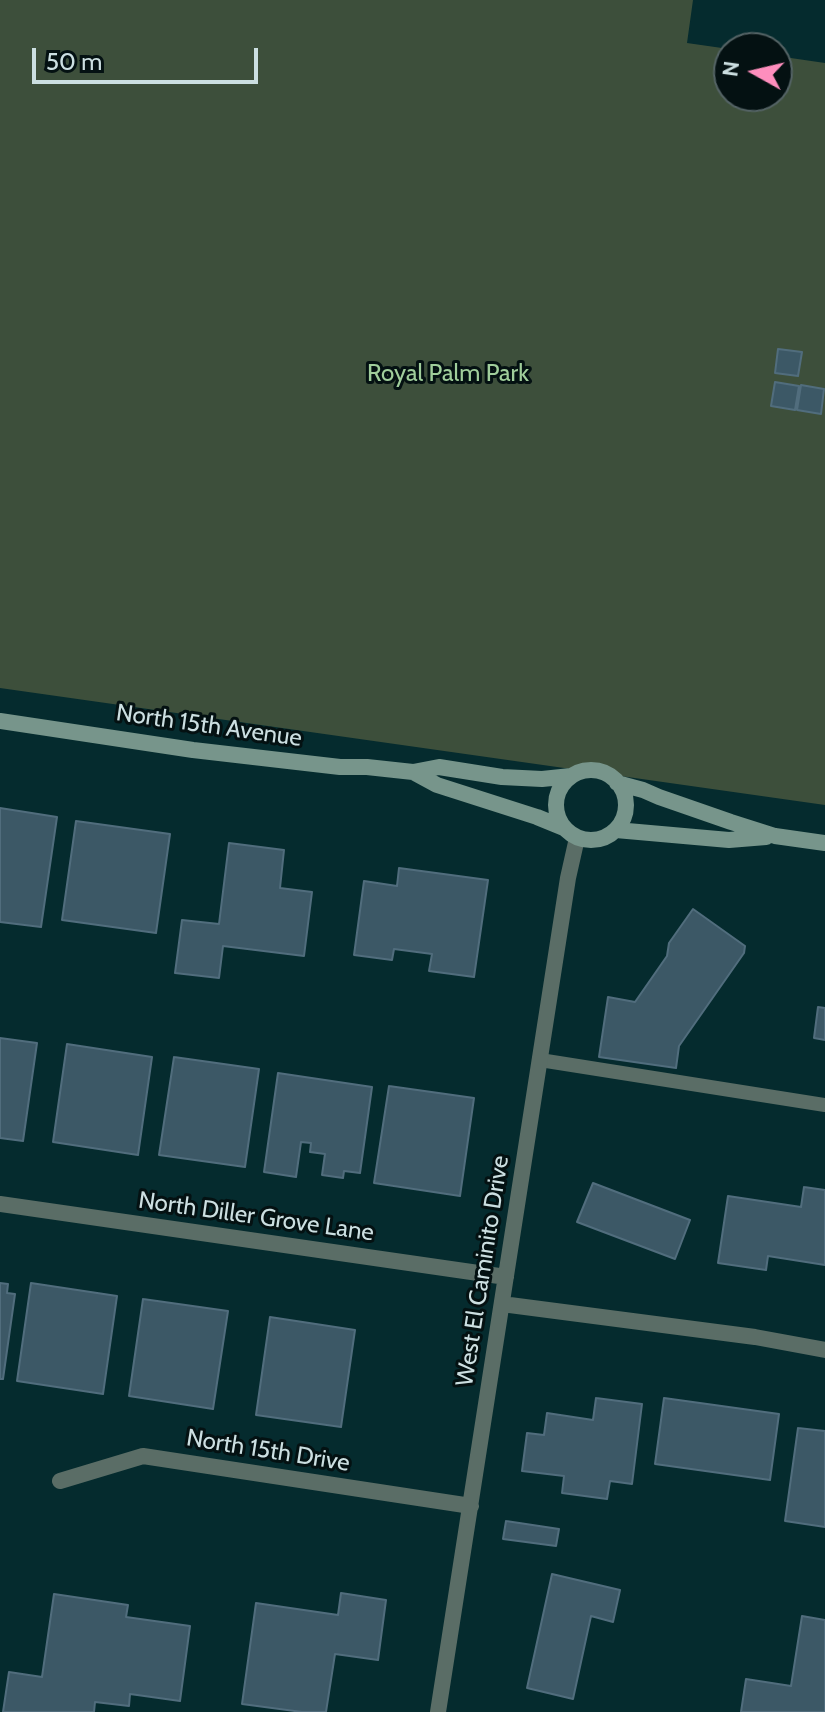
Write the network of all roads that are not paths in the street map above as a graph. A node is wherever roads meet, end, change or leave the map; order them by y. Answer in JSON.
{"nodes":[{"id":1,"x":0,"y":721,"type":"edge"},
{"id":2,"x":413,"y":772,"type":"junction"},
{"id":3,"x":571,"y":776,"type":"junction"},
{"id":4,"x":617,"y":783,"type":"junction"},
{"id":5,"x":616,"y":830,"type":"junction"},
{"id":6,"x":571,"y":833,"type":"junction"},
{"id":7,"x":775,"y":836,"type":"junction"},
{"id":8,"x":825,"y":843,"type":"edge"},
{"id":9,"x":540,"y":1060,"type":"junction"},
{"id":10,"x":825,"y":1105,"type":"edge"},
{"id":11,"x":0,"y":1204,"type":"edge"},
{"id":12,"x":506,"y":1277,"type":"junction"},
{"id":13,"x":502,"y":1304,"type":"junction"},
{"id":14,"x":825,"y":1350,"type":"edge"},
{"id":15,"x":60,"y":1481,"type":"dead end"},
{"id":16,"x":471,"y":1506,"type":"junction"},
{"id":17,"x":438,"y":1712,"type":"edge"}],
"edges":[{"from":1,"to":2,"type":"street","name":"North 15th Avenue"},
{"from":2,"to":3,"type":"street","name":"North 15th Avenue"},
{"from":2,"to":6,"type":"street","name":"North 15th Avenue"},
{"from":3,"to":4,"type":"street","name":"North 15th Avenue"},
{"from":3,"to":6,"type":"street"},
{"from":4,"to":5,"type":"street"},
{"from":4,"to":7,"type":"street","name":"North 15th Avenue"},
{"from":5,"to":6,"type":"street","name":"North 15th Avenue"},
{"from":5,"to":7,"type":"street","name":"North 15th Avenue"},
{"from":6,"to":9,"type":"street","name":"West El Caminito Drive"},
{"from":7,"to":8,"type":"street","name":"North 15th Avenue"},
{"from":9,"to":10,"type":"lane"},
{"from":9,"to":12,"type":"street","name":"West El Caminito Drive"},
{"from":11,"to":12,"type":"street","name":"North Diller Grove Lane"},
{"from":12,"to":13,"type":"street","name":"West El Caminito Drive"},
{"from":13,"to":14,"type":"street"},
{"from":13,"to":16,"type":"street","name":"West El Caminito Drive"},
{"from":15,"to":16,"type":"street","name":"North 15th Drive"},
{"from":16,"to":17,"type":"street","name":"West El Caminito Drive"}]}
